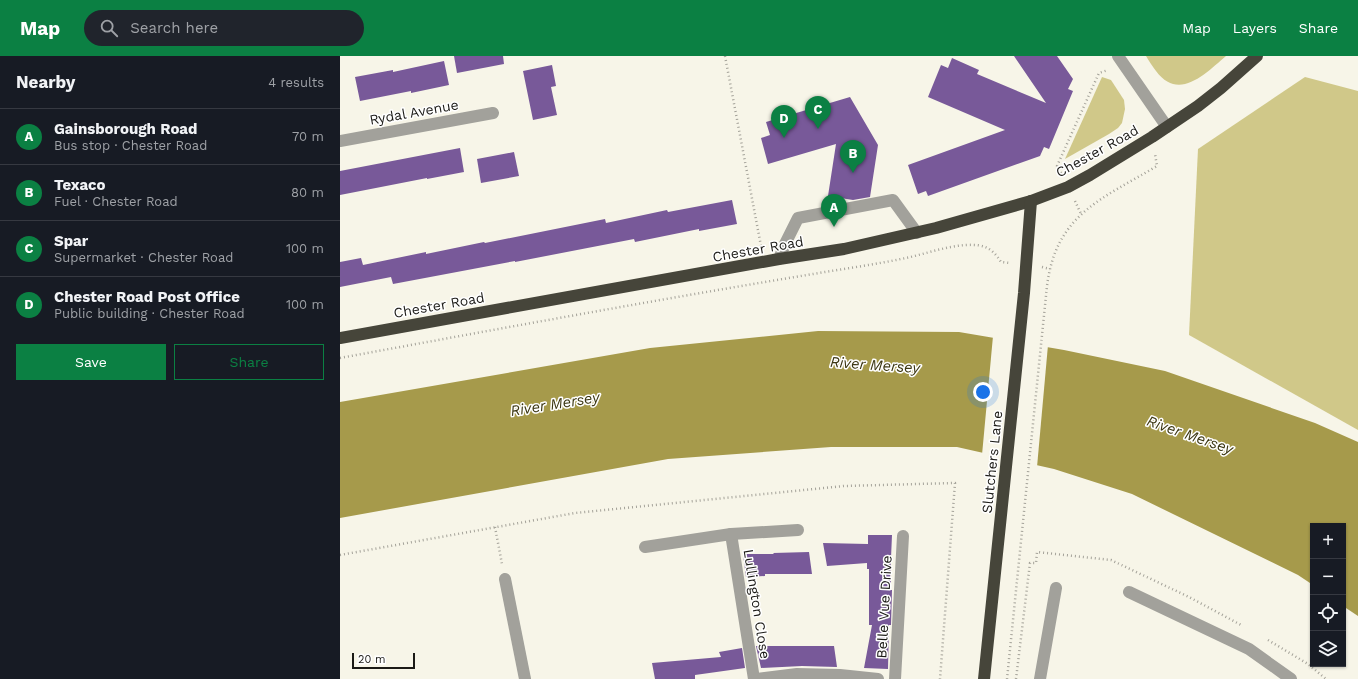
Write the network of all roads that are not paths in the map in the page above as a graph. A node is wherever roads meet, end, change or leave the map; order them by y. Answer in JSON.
{"nodes":[{"id":1,"x":1257,"y":56,"type":"edge"},
{"id":2,"x":1120,"y":58,"type":"edge"},
{"id":3,"x":493,"y":113,"type":"dead end"},
{"id":4,"x":1167,"y":127,"type":"junction"},
{"id":5,"x":340,"y":140,"type":"edge"},
{"id":6,"x":1031,"y":201,"type":"junction"},
{"id":7,"x":917,"y":233,"type":"junction"},
{"id":8,"x":779,"y":259,"type":"junction"},
{"id":9,"x":340,"y":338,"type":"edge"},
{"id":10,"x":798,"y":530,"type":"dead end"},
{"id":11,"x":731,"y":534,"type":"junction"},
{"id":12,"x":903,"y":536,"type":"dead end"},
{"id":13,"x":645,"y":547,"type":"dead end"},
{"id":14,"x":505,"y":579,"type":"road end"},
{"id":15,"x":1056,"y":588,"type":"dead end"},
{"id":16,"x":1129,"y":592,"type":"dead end"},
{"id":17,"x":525,"y":679,"type":"edge"},
{"id":18,"x":754,"y":679,"type":"edge"},
{"id":19,"x":757,"y":679,"type":"edge"},
{"id":20,"x":878,"y":679,"type":"edge"},
{"id":21,"x":895,"y":679,"type":"edge"},
{"id":22,"x":984,"y":679,"type":"edge"},
{"id":23,"x":1040,"y":679,"type":"edge"},
{"id":24,"x":1291,"y":679,"type":"edge"}],
"edges":[{"from":1,"to":4,"type":"highway","name":"Chester Road"},
{"from":2,"to":4,"type":"street"},
{"from":3,"to":5,"type":"street","name":"Rydal Avenue"},
{"from":4,"to":6,"type":"highway","name":"Chester Road"},
{"from":6,"to":7,"type":"highway","name":"Chester Road"},
{"from":6,"to":22,"type":"highway","name":"Slutchers Lane"},
{"from":7,"to":8,"type":"highway","name":"Chester Road"},
{"from":7,"to":8,"type":"street"},
{"from":8,"to":9,"type":"highway","name":"Chester Road"},
{"from":10,"to":11,"type":"street","name":"Lullington Close"},
{"from":11,"to":13,"type":"street","name":"Lullington Close"},
{"from":11,"to":18,"type":"street","name":"Lullington Close"},
{"from":12,"to":21,"type":"street","name":"Belle Vue Drive"},
{"from":14,"to":17,"type":"street"},
{"from":15,"to":23,"type":"street"},
{"from":16,"to":24,"type":"street"},
{"from":19,"to":20,"type":"street","name":"Belle Vue Drive"}]}
